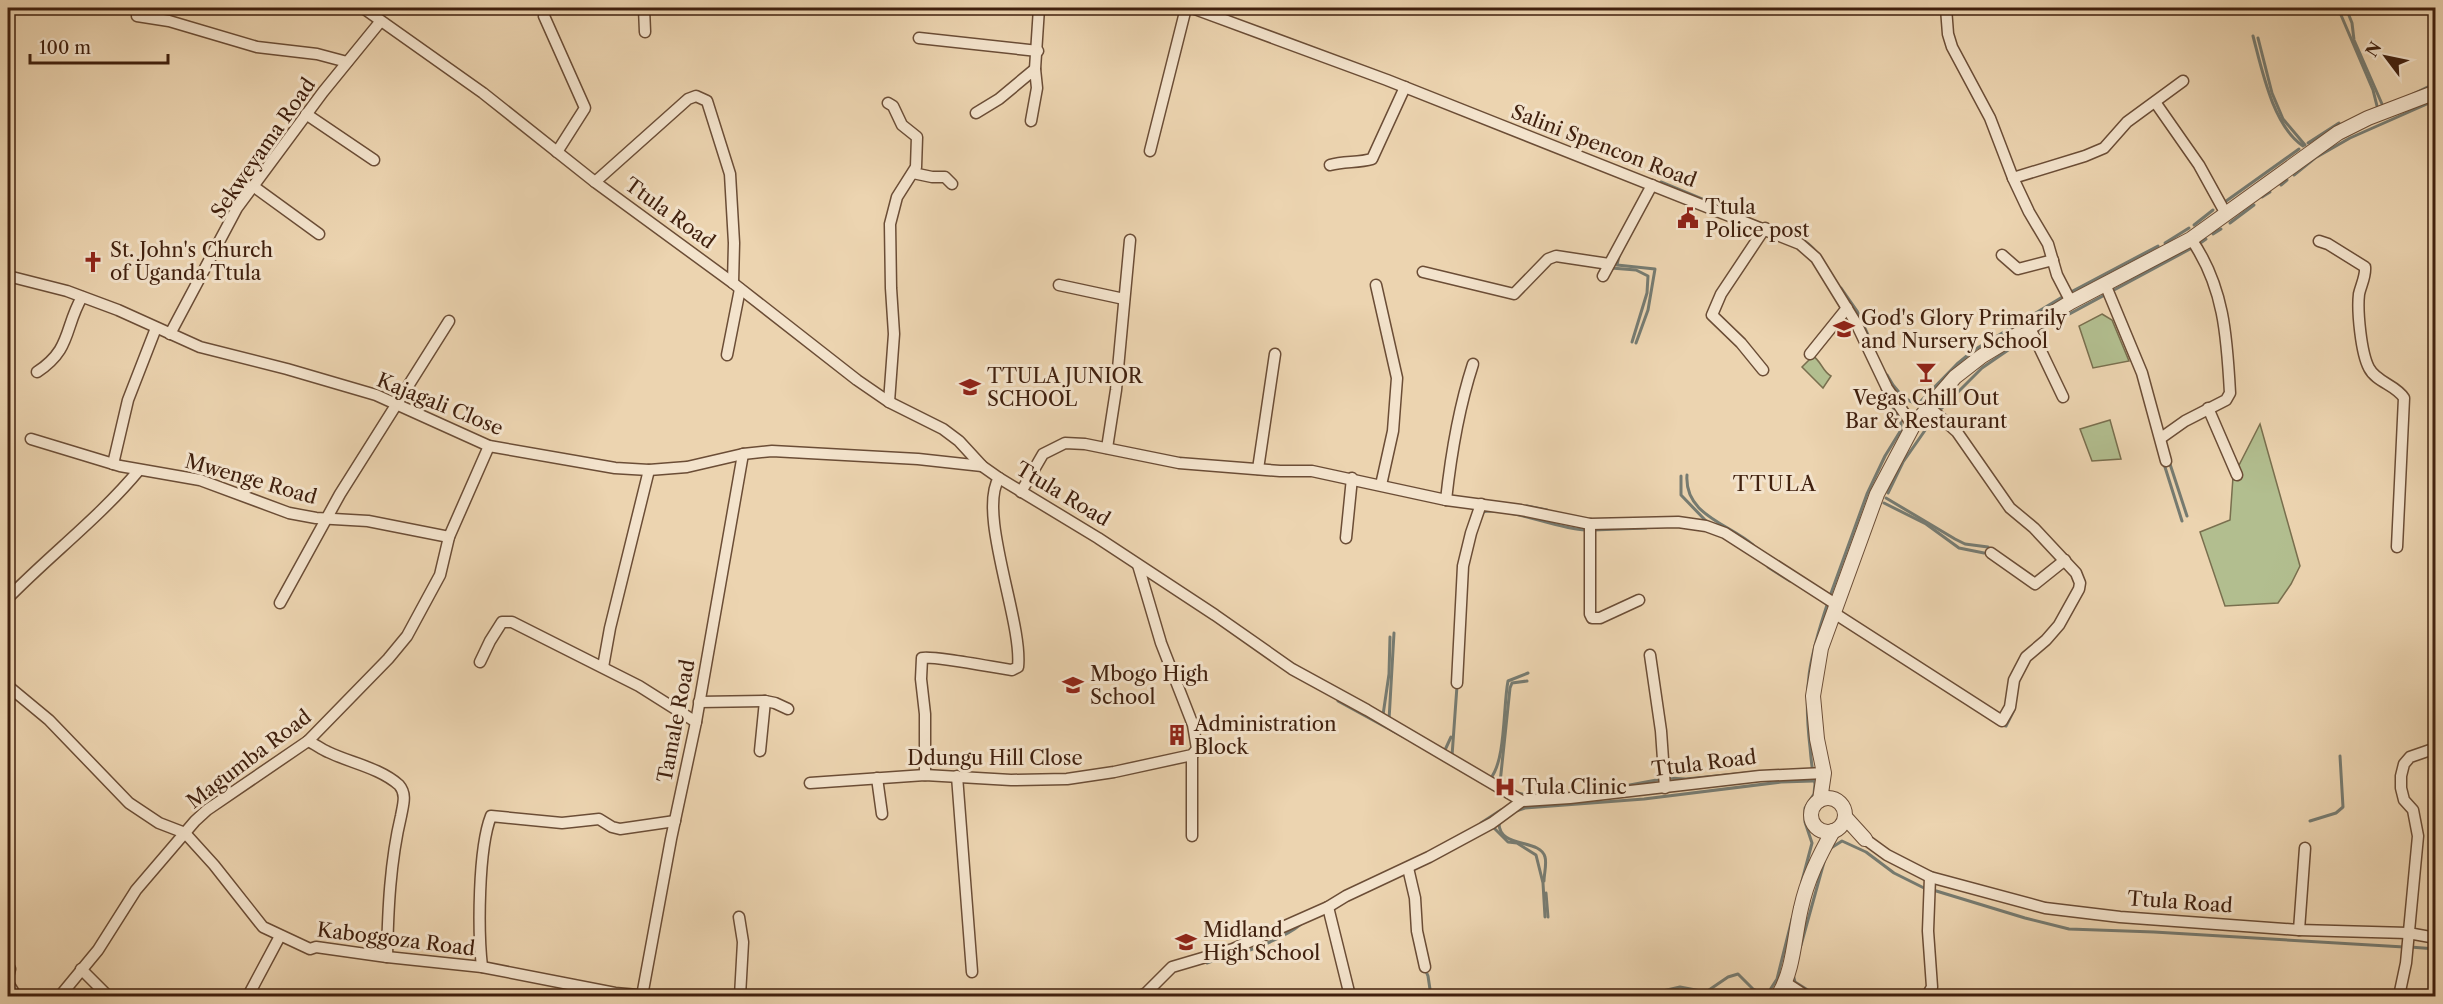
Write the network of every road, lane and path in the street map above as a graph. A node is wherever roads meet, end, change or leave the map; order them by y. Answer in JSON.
{"nodes":[{"id":1,"x":363,"y":8,"type":"edge"},
{"id":2,"x":546,"y":8,"type":"edge"},
{"id":3,"x":644,"y":8,"type":"edge"},
{"id":4,"x":1039,"y":8,"type":"edge"},
{"id":5,"x":1186,"y":8,"type":"edge"},
{"id":6,"x":1192,"y":8,"type":"edge"},
{"id":7,"x":1946,"y":8,"type":"edge"},
{"id":8,"x":137,"y":16,"type":"dead end"},
{"id":9,"x":380,"y":22,"type":"junction"},
{"id":10,"x":645,"y":32,"type":"dead end"},
{"id":11,"x":919,"y":38,"type":"dead end"},
{"id":12,"x":1038,"y":51,"type":"junction"},
{"id":13,"x":347,"y":62,"type":"junction"},
{"id":14,"x":1035,"y":69,"type":"junction"},
{"id":15,"x":2183,"y":81,"type":"dead end"},
{"id":16,"x":1405,"y":87,"type":"junction"},
{"id":17,"x":2436,"y":92,"type":"edge"},
{"id":18,"x":2155,"y":102,"type":"junction"},
{"id":19,"x":888,"y":103,"type":"dead end"},
{"id":20,"x":976,"y":113,"type":"dead end"},
{"id":21,"x":306,"y":114,"type":"junction"},
{"id":22,"x":1031,"y":121,"type":"dead end"},
{"id":23,"x":1150,"y":150,"type":"dead end"},
{"id":24,"x":557,"y":152,"type":"junction"},
{"id":25,"x":374,"y":160,"type":"dead end"},
{"id":26,"x":1330,"y":165,"type":"dead end"},
{"id":27,"x":914,"y":173,"type":"junction"},
{"id":28,"x":2013,"y":178,"type":"junction"},
{"id":29,"x":595,"y":182,"type":"junction"},
{"id":30,"x":952,"y":184,"type":"dead end"},
{"id":31,"x":1652,"y":185,"type":"junction"},
{"id":32,"x":253,"y":186,"type":"junction"},
{"id":33,"x":2226,"y":214,"type":"junction"},
{"id":34,"x":1765,"y":228,"type":"junction"},
{"id":35,"x":319,"y":234,"type":"dead end"},
{"id":36,"x":2191,"y":239,"type":"junction"},
{"id":37,"x":1130,"y":240,"type":"dead end"},
{"id":38,"x":2319,"y":241,"type":"dead end"},
{"id":39,"x":2002,"y":255,"type":"dead end"},
{"id":40,"x":2053,"y":260,"type":"junction"},
{"id":41,"x":1609,"y":264,"type":"junction"},
{"id":42,"x":1423,"y":272,"type":"dead end"},
{"id":43,"x":8,"y":276,"type":"edge"},
{"id":44,"x":1603,"y":276,"type":"dead end"},
{"id":45,"x":2105,"y":284,"type":"junction"},
{"id":46,"x":1059,"y":285,"type":"dead end"},
{"id":47,"x":1376,"y":285,"type":"dead end"},
{"id":48,"x":736,"y":286,"type":"junction"},
{"id":49,"x":82,"y":297,"type":"junction"},
{"id":50,"x":1124,"y":299,"type":"junction"},
{"id":51,"x":2071,"y":302,"type":"junction"},
{"id":52,"x":1846,"y":308,"type":"junction"},
{"id":53,"x":449,"y":321,"type":"dead end"},
{"id":54,"x":2029,"y":326,"type":"junction"},
{"id":55,"x":156,"y":328,"type":"junction"},
{"id":56,"x":170,"y":334,"type":"junction"},
{"id":57,"x":1275,"y":354,"type":"dead end"},
{"id":58,"x":1810,"y":354,"type":"dead end"},
{"id":59,"x":727,"y":355,"type":"dead end"},
{"id":60,"x":1473,"y":364,"type":"dead end"},
{"id":61,"x":1763,"y":370,"type":"dead end"},
{"id":62,"x":37,"y":372,"type":"dead end"},
{"id":63,"x":2063,"y":397,"type":"dead end"},
{"id":64,"x":889,"y":402,"type":"junction"},
{"id":65,"x":395,"y":404,"type":"junction"},
{"id":66,"x":1929,"y":407,"type":"junction"},
{"id":67,"x":2208,"y":408,"type":"junction"},
{"id":68,"x":1913,"y":426,"type":"junction"},
{"id":69,"x":2161,"y":438,"type":"junction"},
{"id":70,"x":31,"y":439,"type":"dead end"},
{"id":71,"x":489,"y":446,"type":"junction"},
{"id":72,"x":1107,"y":448,"type":"junction"},
{"id":73,"x":743,"y":454,"type":"junction"},
{"id":74,"x":2166,"y":461,"type":"dead end"},
{"id":75,"x":113,"y":464,"type":"junction"},
{"id":76,"x":982,"y":466,"type":"junction"},
{"id":77,"x":1258,"y":469,"type":"junction"},
{"id":78,"x":139,"y":470,"type":"junction"},
{"id":79,"x":649,"y":470,"type":"junction"},
{"id":80,"x":2237,"y":475,"type":"dead end"},
{"id":81,"x":999,"y":478,"type":"junction"},
{"id":82,"x":1352,"y":478,"type":"junction"},
{"id":83,"x":1381,"y":485,"type":"junction"},
{"id":84,"x":1021,"y":492,"type":"junction"},
{"id":85,"x":1446,"y":500,"type":"junction"},
{"id":86,"x":1481,"y":504,"type":"junction"},
{"id":87,"x":327,"y":519,"type":"junction"},
{"id":88,"x":1590,"y":524,"type":"junction"},
{"id":89,"x":449,"y":537,"type":"junction"},
{"id":90,"x":1346,"y":538,"type":"dead end"},
{"id":91,"x":2397,"y":547,"type":"dead end"},
{"id":92,"x":1991,"y":553,"type":"dead end"},
{"id":93,"x":2065,"y":560,"type":"junction"},
{"id":94,"x":1138,"y":565,"type":"junction"},
{"id":95,"x":8,"y":598,"type":"edge"},
{"id":96,"x":1640,"y":600,"type":"dead end"},
{"id":97,"x":280,"y":603,"type":"dead end"},
{"id":98,"x":1835,"y":609,"type":"junction"},
{"id":99,"x":1650,"y":655,"type":"dead end"},
{"id":100,"x":480,"y":662,"type":"dead end"},
{"id":101,"x":603,"y":667,"type":"junction"},
{"id":102,"x":1457,"y":683,"type":"dead end"},
{"id":103,"x":8,"y":686,"type":"edge"},
{"id":104,"x":765,"y":701,"type":"junction"},
{"id":105,"x":699,"y":702,"type":"junction"},
{"id":106,"x":788,"y":709,"type":"dead end"},
{"id":107,"x":696,"y":722,"type":"junction"},
{"id":108,"x":308,"y":741,"type":"junction"},
{"id":109,"x":2436,"y":748,"type":"edge"},
{"id":110,"x":760,"y":750,"type":"dead end"},
{"id":111,"x":1192,"y":755,"type":"junction"},
{"id":112,"x":1824,"y":774,"type":"junction"},
{"id":113,"x":925,"y":775,"type":"junction"},
{"id":114,"x":957,"y":776,"type":"junction"},
{"id":115,"x":878,"y":778,"type":"junction"},
{"id":116,"x":810,"y":783,"type":"dead end"},
{"id":117,"x":1665,"y":788,"type":"junction"},
{"id":118,"x":1827,"y":799,"type":"junction"},
{"id":119,"x":1521,"y":801,"type":"junction"},
{"id":120,"x":882,"y":814,"type":"dead end"},
{"id":121,"x":675,"y":821,"type":"junction"},
{"id":122,"x":1839,"y":826,"type":"junction"},
{"id":123,"x":1817,"y":828,"type":"junction"},
{"id":124,"x":185,"y":833,"type":"junction"},
{"id":125,"x":1192,"y":836,"type":"dead end"},
{"id":126,"x":1865,"y":839,"type":"joint"},
{"id":127,"x":2305,"y":848,"type":"dead end"},
{"id":128,"x":1816,"y":860,"type":"junction"},
{"id":129,"x":1408,"y":868,"type":"junction"},
{"id":130,"x":1930,"y":877,"type":"junction"},
{"id":131,"x":1328,"y":907,"type":"junction"},
{"id":132,"x":738,"y":917,"type":"dead end"},
{"id":133,"x":2299,"y":930,"type":"junction"},
{"id":134,"x":2408,"y":933,"type":"junction"},
{"id":135,"x":280,"y":936,"type":"junction"},
{"id":136,"x":2436,"y":938,"type":"edge"},
{"id":137,"x":387,"y":957,"type":"junction"},
{"id":138,"x":8,"y":965,"type":"edge"},
{"id":139,"x":482,"y":967,"type":"junction"},
{"id":140,"x":1425,"y":967,"type":"dead end"},
{"id":141,"x":81,"y":969,"type":"junction"},
{"id":142,"x":972,"y":972,"type":"dead end"},
{"id":143,"x":8,"y":977,"type":"edge"},
{"id":144,"x":8,"y":983,"type":"edge"},
{"id":145,"x":1786,"y":983,"type":"junction"},
{"id":146,"x":16,"y":996,"type":"edge"},
{"id":147,"x":60,"y":996,"type":"edge"},
{"id":148,"x":108,"y":996,"type":"edge"},
{"id":149,"x":248,"y":996,"type":"edge"},
{"id":150,"x":645,"y":996,"type":"edge"},
{"id":151,"x":740,"y":996,"type":"edge"},
{"id":152,"x":1140,"y":996,"type":"edge"},
{"id":153,"x":1350,"y":996,"type":"edge"},
{"id":154,"x":1778,"y":996,"type":"edge"},
{"id":155,"x":1806,"y":996,"type":"edge"},
{"id":156,"x":1927,"y":996,"type":"edge"},
{"id":157,"x":2399,"y":996,"type":"edge"}],
"edges":[{"from":1,"to":9,"type":"street","name":"Ttula Road"},
{"from":2,"to":24,"type":"street"},
{"from":3,"to":10,"type":"street"},
{"from":4,"to":12,"type":"street"},
{"from":5,"to":23,"type":"street"},
{"from":6,"to":16,"type":"street","name":"Salini Spencon Road"},
{"from":7,"to":28,"type":"street"},
{"from":8,"to":13,"type":"street"},
{"from":9,"to":13,"type":"street","name":"Sekweyama Road"},
{"from":9,"to":24,"type":"street","name":"Ttula Road"},
{"from":11,"to":12,"type":"street"},
{"from":12,"to":14,"type":"street"},
{"from":13,"to":21,"type":"street","name":"Sekweyama Road"},
{"from":14,"to":20,"type":"street"},
{"from":14,"to":22,"type":"street"},
{"from":15,"to":18,"type":"street"},
{"from":16,"to":26,"type":"street"},
{"from":16,"to":31,"type":"street","name":"Salini Spencon Road"},
{"from":17,"to":33,"type":"street"},
{"from":18,"to":28,"type":"street"},
{"from":18,"to":33,"type":"street"},
{"from":19,"to":27,"type":"street"},
{"from":21,"to":25,"type":"street"},
{"from":21,"to":32,"type":"street","name":"Sekweyama Road"},
{"from":24,"to":29,"type":"street","name":"Ttula Road"},
{"from":27,"to":30,"type":"street"},
{"from":27,"to":64,"type":"street"},
{"from":28,"to":40,"type":"street"},
{"from":29,"to":48,"type":"street","name":"Ttula Road"},
{"from":29,"to":48,"type":"street"},
{"from":31,"to":34,"type":"street","name":"Salini Spencon Road"},
{"from":31,"to":41,"type":"street"},
{"from":32,"to":35,"type":"street"},
{"from":32,"to":56,"type":"street","name":"Sekweyama Road"},
{"from":33,"to":36,"type":"street"},
{"from":34,"to":52,"type":"street","name":"Salini Spencon Road"},
{"from":34,"to":61,"type":"street"},
{"from":36,"to":45,"type":"street"},
{"from":36,"to":67,"type":"street"},
{"from":37,"to":50,"type":"street"},
{"from":38,"to":91,"type":"street"},
{"from":39,"to":40,"type":"street"},
{"from":40,"to":51,"type":"street"},
{"from":41,"to":42,"type":"street"},
{"from":41,"to":44,"type":"street"},
{"from":43,"to":49,"type":"street","name":"Kajagali Close"},
{"from":45,"to":51,"type":"street"},
{"from":45,"to":69,"type":"street"},
{"from":46,"to":50,"type":"street"},
{"from":47,"to":83,"type":"street"},
{"from":48,"to":59,"type":"street"},
{"from":48,"to":64,"type":"street","name":"Ttula Road"},
{"from":49,"to":55,"type":"street","name":"Kajagali Close"},
{"from":49,"to":62,"type":"street"},
{"from":50,"to":72,"type":"street"},
{"from":51,"to":54,"type":"street"},
{"from":52,"to":58,"type":"street"},
{"from":52,"to":68,"type":"street","name":"Salini Spencon Road"},
{"from":53,"to":65,"type":"street"},
{"from":54,"to":63,"type":"street"},
{"from":54,"to":66,"type":"street"},
{"from":55,"to":56,"type":"street","name":"Kajagali Close"},
{"from":55,"to":75,"type":"street"},
{"from":56,"to":65,"type":"street","name":"Kajagali Close"},
{"from":57,"to":77,"type":"street"},
{"from":60,"to":85,"type":"street"},
{"from":64,"to":76,"type":"street","name":"Ttula Road"},
{"from":65,"to":71,"type":"street","name":"Kajagali Close"},
{"from":65,"to":87,"type":"street"},
{"from":66,"to":68,"type":"street"},
{"from":66,"to":93,"type":"street"},
{"from":67,"to":69,"type":"street"},
{"from":67,"to":80,"type":"street"},
{"from":68,"to":98,"type":"street"},
{"from":69,"to":74,"type":"street"},
{"from":70,"to":75,"type":"street","name":"Mwenge Road"},
{"from":71,"to":79,"type":"street","name":"Kajagali Close"},
{"from":71,"to":89,"type":"street","name":"Magumba Road"},
{"from":72,"to":77,"type":"street"},
{"from":72,"to":84,"type":"street"},
{"from":73,"to":76,"type":"street","name":"Kajagali Close"},
{"from":73,"to":79,"type":"street","name":"Kajagali Close"},
{"from":73,"to":105,"type":"street","name":"Tamale Road"},
{"from":75,"to":78,"type":"street","name":"Mwenge Road"},
{"from":76,"to":81,"type":"street","name":"Ttula Road"},
{"from":77,"to":82,"type":"street"},
{"from":78,"to":87,"type":"street","name":"Mwenge Road"},
{"from":78,"to":95,"type":"street"},
{"from":79,"to":101,"type":"street"},
{"from":81,"to":84,"type":"street","name":"Ttula Road"},
{"from":81,"to":113,"type":"street"},
{"from":82,"to":83,"type":"street"},
{"from":82,"to":90,"type":"street"},
{"from":83,"to":85,"type":"street"},
{"from":84,"to":94,"type":"street","name":"Ttula Road"},
{"from":85,"to":86,"type":"street"},
{"from":86,"to":88,"type":"street"},
{"from":86,"to":102,"type":"street"},
{"from":87,"to":89,"type":"street","name":"Mwenge Road"},
{"from":87,"to":97,"type":"street"},
{"from":88,"to":96,"type":"street"},
{"from":88,"to":98,"type":"street"},
{"from":89,"to":108,"type":"street","name":"Magumba Road"},
{"from":92,"to":93,"type":"street"},
{"from":93,"to":98,"type":"street"},
{"from":94,"to":111,"type":"street"},
{"from":94,"to":119,"type":"street","name":"Ttula Road"},
{"from":98,"to":112,"type":"street"},
{"from":99,"to":117,"type":"street"},
{"from":100,"to":101,"type":"street"},
{"from":101,"to":107,"type":"street"},
{"from":103,"to":124,"type":"street"},
{"from":104,"to":105,"type":"street"},
{"from":104,"to":106,"type":"street"},
{"from":104,"to":110,"type":"street"},
{"from":105,"to":107,"type":"street","name":"Tamale Road"},
{"from":107,"to":121,"type":"street","name":"Tamale Road"},
{"from":108,"to":124,"type":"street","name":"Magumba Road"},
{"from":108,"to":137,"type":"street"},
{"from":109,"to":134,"type":"street"},
{"from":111,"to":114,"type":"street","name":"Ddungu Hill Close"},
{"from":111,"to":125,"type":"street"},
{"from":112,"to":117,"type":"street","name":"Ttula Road"},
{"from":112,"to":118,"type":"street"},
{"from":113,"to":114,"type":"street","name":"Ddungu Hill Close"},
{"from":113,"to":115,"type":"street","name":"Ddungu Hill Close"},
{"from":114,"to":142,"type":"street"},
{"from":115,"to":116,"type":"street","name":"Ddungu Hill Close"},
{"from":115,"to":120,"type":"street"},
{"from":117,"to":119,"type":"street","name":"Ttula Road"},
{"from":118,"to":122,"type":"street"},
{"from":118,"to":123,"type":"street"},
{"from":119,"to":129,"type":"street"},
{"from":121,"to":139,"type":"street"},
{"from":121,"to":150,"type":"street","name":"Tamale Road"},
{"from":122,"to":123,"type":"street"},
{"from":122,"to":126,"type":"street","name":"Ttula Road"},
{"from":122,"to":128,"type":"street"},
{"from":123,"to":128,"type":"street"},
{"from":124,"to":135,"type":"street","name":"Kaboggoza Road"},
{"from":124,"to":141,"type":"street","name":"Magumba Road"},
{"from":126,"to":130,"type":"street","name":"Ttula Road"},
{"from":127,"to":133,"type":"street"},
{"from":128,"to":145,"type":"street"},
{"from":129,"to":131,"type":"street"},
{"from":129,"to":140,"type":"street"},
{"from":130,"to":133,"type":"street","name":"Ttula Road"},
{"from":130,"to":156,"type":"street"},
{"from":131,"to":152,"type":"street"},
{"from":131,"to":153,"type":"street"},
{"from":132,"to":151,"type":"street"},
{"from":133,"to":134,"type":"street","name":"Ttula Road"},
{"from":134,"to":136,"type":"street","name":"Ttula Road"},
{"from":134,"to":157,"type":"street"},
{"from":135,"to":137,"type":"street","name":"Kaboggoza Road"},
{"from":135,"to":149,"type":"street"},
{"from":137,"to":139,"type":"street","name":"Kaboggoza Road"},
{"from":138,"to":143,"type":"street"},
{"from":139,"to":150,"type":"street","name":"Kaboggoza Road"},
{"from":141,"to":147,"type":"street","name":"Magumba Road"},
{"from":141,"to":148,"type":"street"},
{"from":144,"to":146,"type":"street"},
{"from":145,"to":154,"type":"street"},
{"from":145,"to":155,"type":"street"}]}
